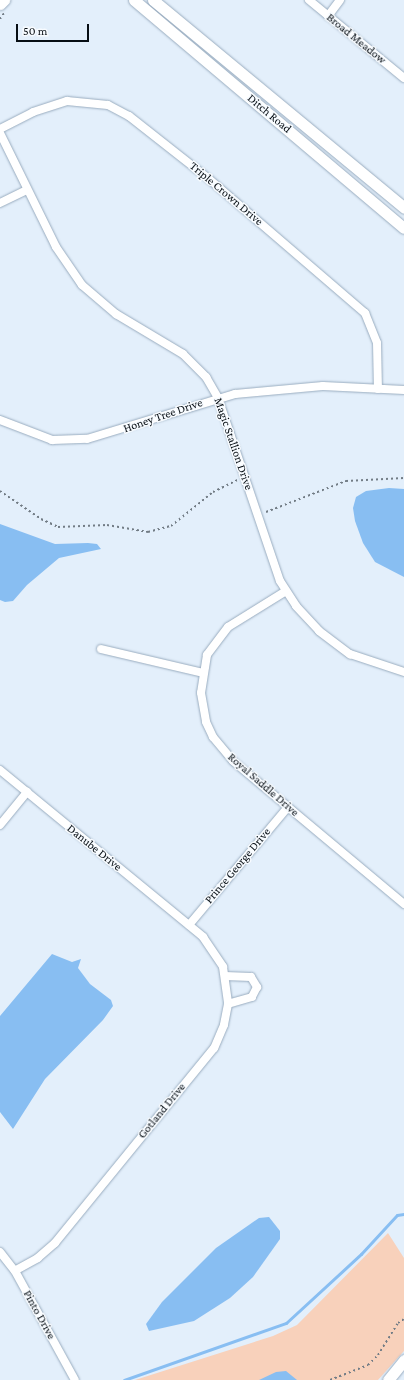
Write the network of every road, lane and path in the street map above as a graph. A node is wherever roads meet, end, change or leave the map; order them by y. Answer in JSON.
{"nodes":[{"id":1,"x":4,"y":0,"type":"edge"},
{"id":2,"x":134,"y":0,"type":"edge"},
{"id":3,"x":154,"y":0,"type":"edge"},
{"id":4,"x":309,"y":0,"type":"edge"},
{"id":5,"x":340,"y":0,"type":"edge"},
{"id":6,"x":0,"y":4,"type":"edge"},
{"id":7,"x":328,"y":16,"type":"junction"},
{"id":8,"x":404,"y":78,"type":"edge"},
{"id":9,"x":0,"y":129,"type":"edge"},
{"id":10,"x":0,"y":133,"type":"edge"},
{"id":11,"x":27,"y":190,"type":"junction"},
{"id":12,"x":0,"y":203,"type":"edge"},
{"id":13,"x":404,"y":208,"type":"edge"},
{"id":14,"x":404,"y":228,"type":"edge"},
{"id":15,"x":378,"y":389,"type":"junction"},
{"id":16,"x":404,"y":390,"type":"edge"},
{"id":17,"x":218,"y":398,"type":"junction"},
{"id":18,"x":0,"y":420,"type":"edge"},
{"id":19,"x":245,"y":477,"type":"junction"},
{"id":20,"x":404,"y":478,"type":"edge"},
{"id":21,"x":0,"y":491,"type":"edge"},
{"id":22,"x":258,"y":515,"type":"junction"},
{"id":23,"x":286,"y":591,"type":"junction"},
{"id":24,"x":102,"y":649,"type":"dead end"},
{"id":25,"x":404,"y":672,"type":"edge"},
{"id":26,"x":203,"y":673,"type":"junction"},
{"id":27,"x":0,"y":770,"type":"edge"},
{"id":28,"x":27,"y":792,"type":"junction"},
{"id":29,"x":288,"y":807,"type":"junction"},
{"id":30,"x":0,"y":825,"type":"edge"},
{"id":31,"x":404,"y":904,"type":"edge"},
{"id":32,"x":189,"y":925,"type":"junction"},
{"id":33,"x":225,"y":976,"type":"junction"},
{"id":34,"x":228,"y":1004,"type":"junction"},
{"id":35,"x":0,"y":1252,"type":"edge"},
{"id":36,"x":15,"y":1271,"type":"junction"},
{"id":37,"x":404,"y":1319,"type":"edge"},
{"id":38,"x":404,"y":1360,"type":"edge"},
{"id":39,"x":75,"y":1380,"type":"edge"},
{"id":40,"x":330,"y":1380,"type":"edge"},
{"id":41,"x":388,"y":1380,"type":"edge"}],
"edges":[{"from":1,"to":6,"type":"street"},
{"from":2,"to":14,"type":"street","name":"Ditch Road"},
{"from":3,"to":13,"type":"street","name":"Ditch Road"},
{"from":4,"to":7,"type":"street","name":"Broad Meadow"},
{"from":5,"to":7,"type":"street"},
{"from":7,"to":8,"type":"street","name":"Broad Meadow"},
{"from":9,"to":15,"type":"street","name":"Triple Crown Drive"},
{"from":10,"to":11,"type":"street","name":"Magic Stallion Drive"},
{"from":11,"to":12,"type":"street"},
{"from":11,"to":17,"type":"street","name":"Magic Stallion Drive"},
{"from":15,"to":16,"type":"street","name":"Honey Tree Drive"},
{"from":15,"to":17,"type":"street","name":"Honey Tree Drive"},
{"from":17,"to":18,"type":"street","name":"Honey Tree Drive"},
{"from":17,"to":19,"type":"street","name":"Magic Stallion Drive"},
{"from":19,"to":21,"type":"path"},
{"from":19,"to":22,"type":"street","name":"Magic Stallion Drive"},
{"from":20,"to":22,"type":"path"},
{"from":22,"to":23,"type":"street","name":"Magic Stallion Drive"},
{"from":23,"to":25,"type":"street","name":"Magic Stallion Drive"},
{"from":23,"to":26,"type":"street","name":"Royal Saddle Drive"},
{"from":24,"to":26,"type":"street"},
{"from":26,"to":29,"type":"street","name":"Royal Saddle Drive"},
{"from":27,"to":28,"type":"street","name":"Danube Drive"},
{"from":28,"to":30,"type":"street"},
{"from":28,"to":32,"type":"street","name":"Danube Drive"},
{"from":29,"to":31,"type":"street","name":"Royal Saddle Drive"},
{"from":29,"to":32,"type":"street","name":"Prince George Drive"},
{"from":32,"to":33,"type":"street","name":"Gotland Drive"},
{"from":33,"to":34,"type":"street","name":"Gotland Drive"},
{"from":33,"to":34,"type":"street"},
{"from":34,"to":36,"type":"street","name":"Gotland Drive"},
{"from":35,"to":36,"type":"street","name":"Pinto Drive"},
{"from":36,"to":39,"type":"street","name":"Pinto Drive"},
{"from":37,"to":40,"type":"path"},
{"from":38,"to":41,"type":"street"}]}
